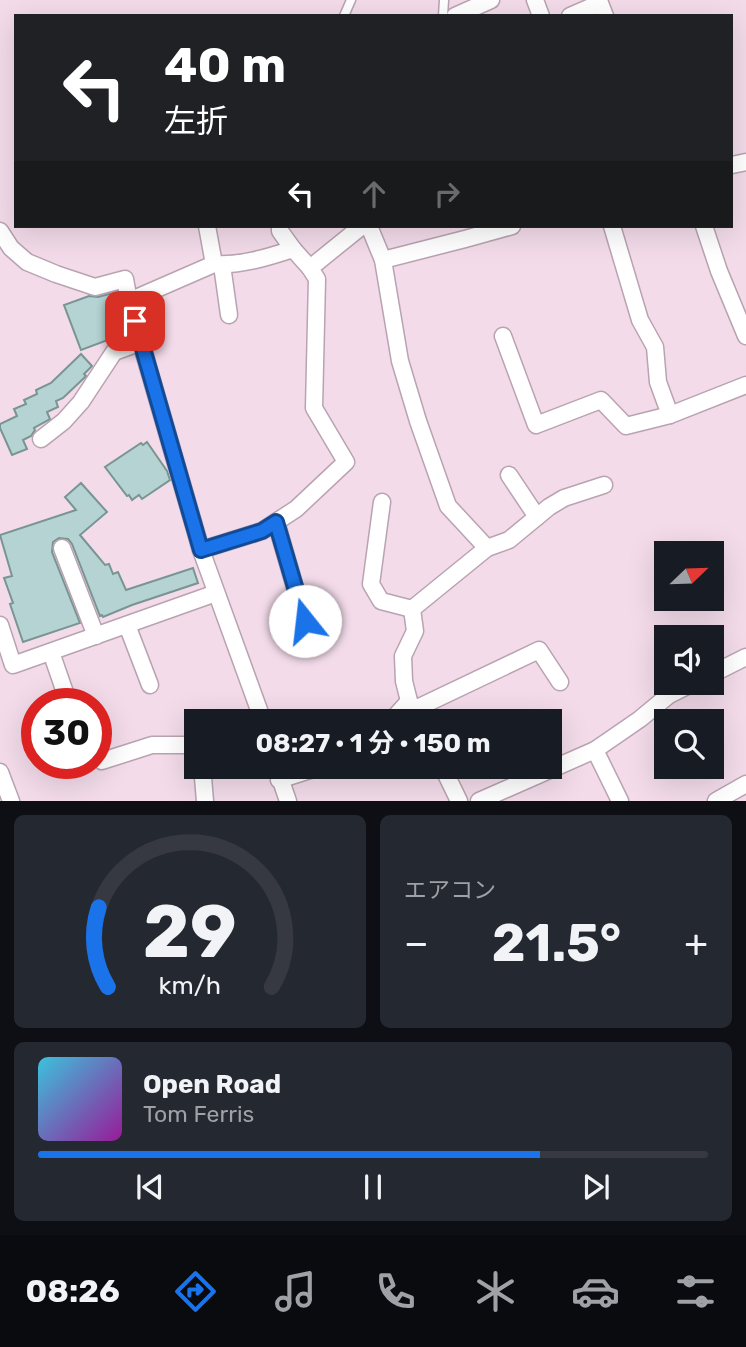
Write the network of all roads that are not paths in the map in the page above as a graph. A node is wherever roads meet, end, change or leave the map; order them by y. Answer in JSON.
{"nodes":[{"id":1,"x":491,"y":0,"type":"edge"},
{"id":2,"x":460,"y":14,"type":"edge"},
{"id":3,"x":574,"y":14,"type":"edge"},
{"id":4,"x":604,"y":14,"type":"edge"},
{"id":5,"x":208,"y":228,"type":"edge"},
{"id":6,"x":280,"y":228,"type":"edge"},
{"id":7,"x":360,"y":228,"type":"edge"},
{"id":8,"x":370,"y":228,"type":"edge"},
{"id":9,"x":613,"y":228,"type":"edge"},
{"id":10,"x":705,"y":228,"type":"edge"},
{"id":11,"x":480,"y":230,"type":"edge"},
{"id":12,"x":0,"y":231,"type":"edge"},
{"id":13,"x":293,"y":249,"type":"junction"},
{"id":14,"x":383,"y":260,"type":"junction"},
{"id":15,"x":218,"y":264,"type":"junction"},
{"id":16,"x":310,"y":268,"type":"junction"},
{"id":17,"x":129,"y":301,"type":"junction"},
{"id":18,"x":229,"y":315,"type":"dead end"},
{"id":19,"x":503,"y":336,"type":"dead end"},
{"id":20,"x":746,"y":337,"type":"edge"},
{"id":21,"x":141,"y":342,"type":"junction"},
{"id":22,"x":746,"y":385,"type":"edge"},
{"id":23,"x":670,"y":415,"type":"junction"},
{"id":24,"x":41,"y":439,"type":"dead end"},
{"id":25,"x":509,"y":475,"type":"dead end"},
{"id":26,"x":604,"y":485,"type":"dead end"},
{"id":27,"x":382,"y":502,"type":"dead end"},
{"id":28,"x":537,"y":517,"type":"junction"},
{"id":29,"x":276,"y":522,"type":"junction"},
{"id":30,"x":62,"y":548,"type":"dead end"},
{"id":31,"x":487,"y":548,"type":"junction"},
{"id":32,"x":201,"y":550,"type":"junction"},
{"id":33,"x":216,"y":593,"type":"junction"},
{"id":34,"x":412,"y":609,"type":"junction"},
{"id":35,"x":0,"y":625,"type":"edge"},
{"id":36,"x":127,"y":625,"type":"junction"},
{"id":37,"x":96,"y":636,"type":"junction"},
{"id":38,"x":312,"y":646,"type":"dead end"},
{"id":39,"x":51,"y":652,"type":"junction"},
{"id":40,"x":745,"y":659,"type":"edge"},
{"id":41,"x":7,"y":668,"type":"edge"},
{"id":42,"x":724,"y":669,"type":"edge"},
{"id":43,"x":560,"y":682,"type":"dead end"},
{"id":44,"x":150,"y":685,"type":"dead end"},
{"id":45,"x":63,"y":688,"type":"edge"},
{"id":46,"x":669,"y":695,"type":"edge"},
{"id":47,"x":259,"y":709,"type":"edge"},
{"id":48,"x":413,"y":709,"type":"edge"},
{"id":49,"x":418,"y":709,"type":"edge"},
{"id":50,"x":184,"y":746,"type":"edge"},
{"id":51,"x":595,"y":750,"type":"junction"},
{"id":52,"x":112,"y":758,"type":"edge"},
{"id":53,"x":0,"y":772,"type":"edge"},
{"id":54,"x":203,"y":779,"type":"edge"},
{"id":55,"x":280,"y":779,"type":"edge"},
{"id":56,"x":449,"y":779,"type":"edge"},
{"id":57,"x":746,"y":784,"type":"edge"},
{"id":58,"x":490,"y":799,"type":"edge"},
{"id":59,"x":11,"y":801,"type":"edge"},
{"id":60,"x":205,"y":801,"type":"edge"},
{"id":61,"x":288,"y":801,"type":"edge"},
{"id":62,"x":460,"y":801,"type":"edge"},
{"id":63,"x":620,"y":801,"type":"edge"},
{"id":64,"x":716,"y":801,"type":"edge"}],
"edges":[{"from":1,"to":2,"type":"street"},
{"from":3,"to":4,"type":"street"},
{"from":5,"to":15,"type":"street"},
{"from":6,"to":13,"type":"street"},
{"from":7,"to":16,"type":"street"},
{"from":8,"to":14,"type":"street"},
{"from":9,"to":23,"type":"street"},
{"from":10,"to":20,"type":"street"},
{"from":11,"to":14,"type":"street"},
{"from":12,"to":17,"type":"street"},
{"from":13,"to":15,"type":"street"},
{"from":13,"to":16,"type":"street"},
{"from":14,"to":31,"type":"street"},
{"from":15,"to":17,"type":"street"},
{"from":15,"to":18,"type":"street"},
{"from":16,"to":29,"type":"street"},
{"from":17,"to":21,"type":"street"},
{"from":19,"to":23,"type":"street"},
{"from":21,"to":24,"type":"street"},
{"from":21,"to":32,"type":"street"},
{"from":22,"to":23,"type":"street"},
{"from":25,"to":28,"type":"street"},
{"from":26,"to":28,"type":"street"},
{"from":27,"to":34,"type":"street"},
{"from":28,"to":31,"type":"street"},
{"from":29,"to":32,"type":"street"},
{"from":29,"to":38,"type":"street"},
{"from":30,"to":37,"type":"street"},
{"from":31,"to":34,"type":"street"},
{"from":32,"to":33,"type":"street"},
{"from":33,"to":36,"type":"street"},
{"from":33,"to":47,"type":"street"},
{"from":34,"to":48,"type":"street"},
{"from":35,"to":41,"type":"street"},
{"from":36,"to":37,"type":"street"},
{"from":36,"to":44,"type":"street"},
{"from":37,"to":39,"type":"street"},
{"from":39,"to":41,"type":"street"},
{"from":39,"to":45,"type":"street"},
{"from":40,"to":42,"type":"street"},
{"from":43,"to":49,"type":"street"},
{"from":46,"to":51,"type":"street"},
{"from":50,"to":52,"type":"street"},
{"from":51,"to":58,"type":"street"},
{"from":51,"to":63,"type":"street"},
{"from":53,"to":59,"type":"street"},
{"from":54,"to":60,"type":"street"},
{"from":55,"to":61,"type":"street"},
{"from":56,"to":62,"type":"street"},
{"from":57,"to":64,"type":"street"}]}
